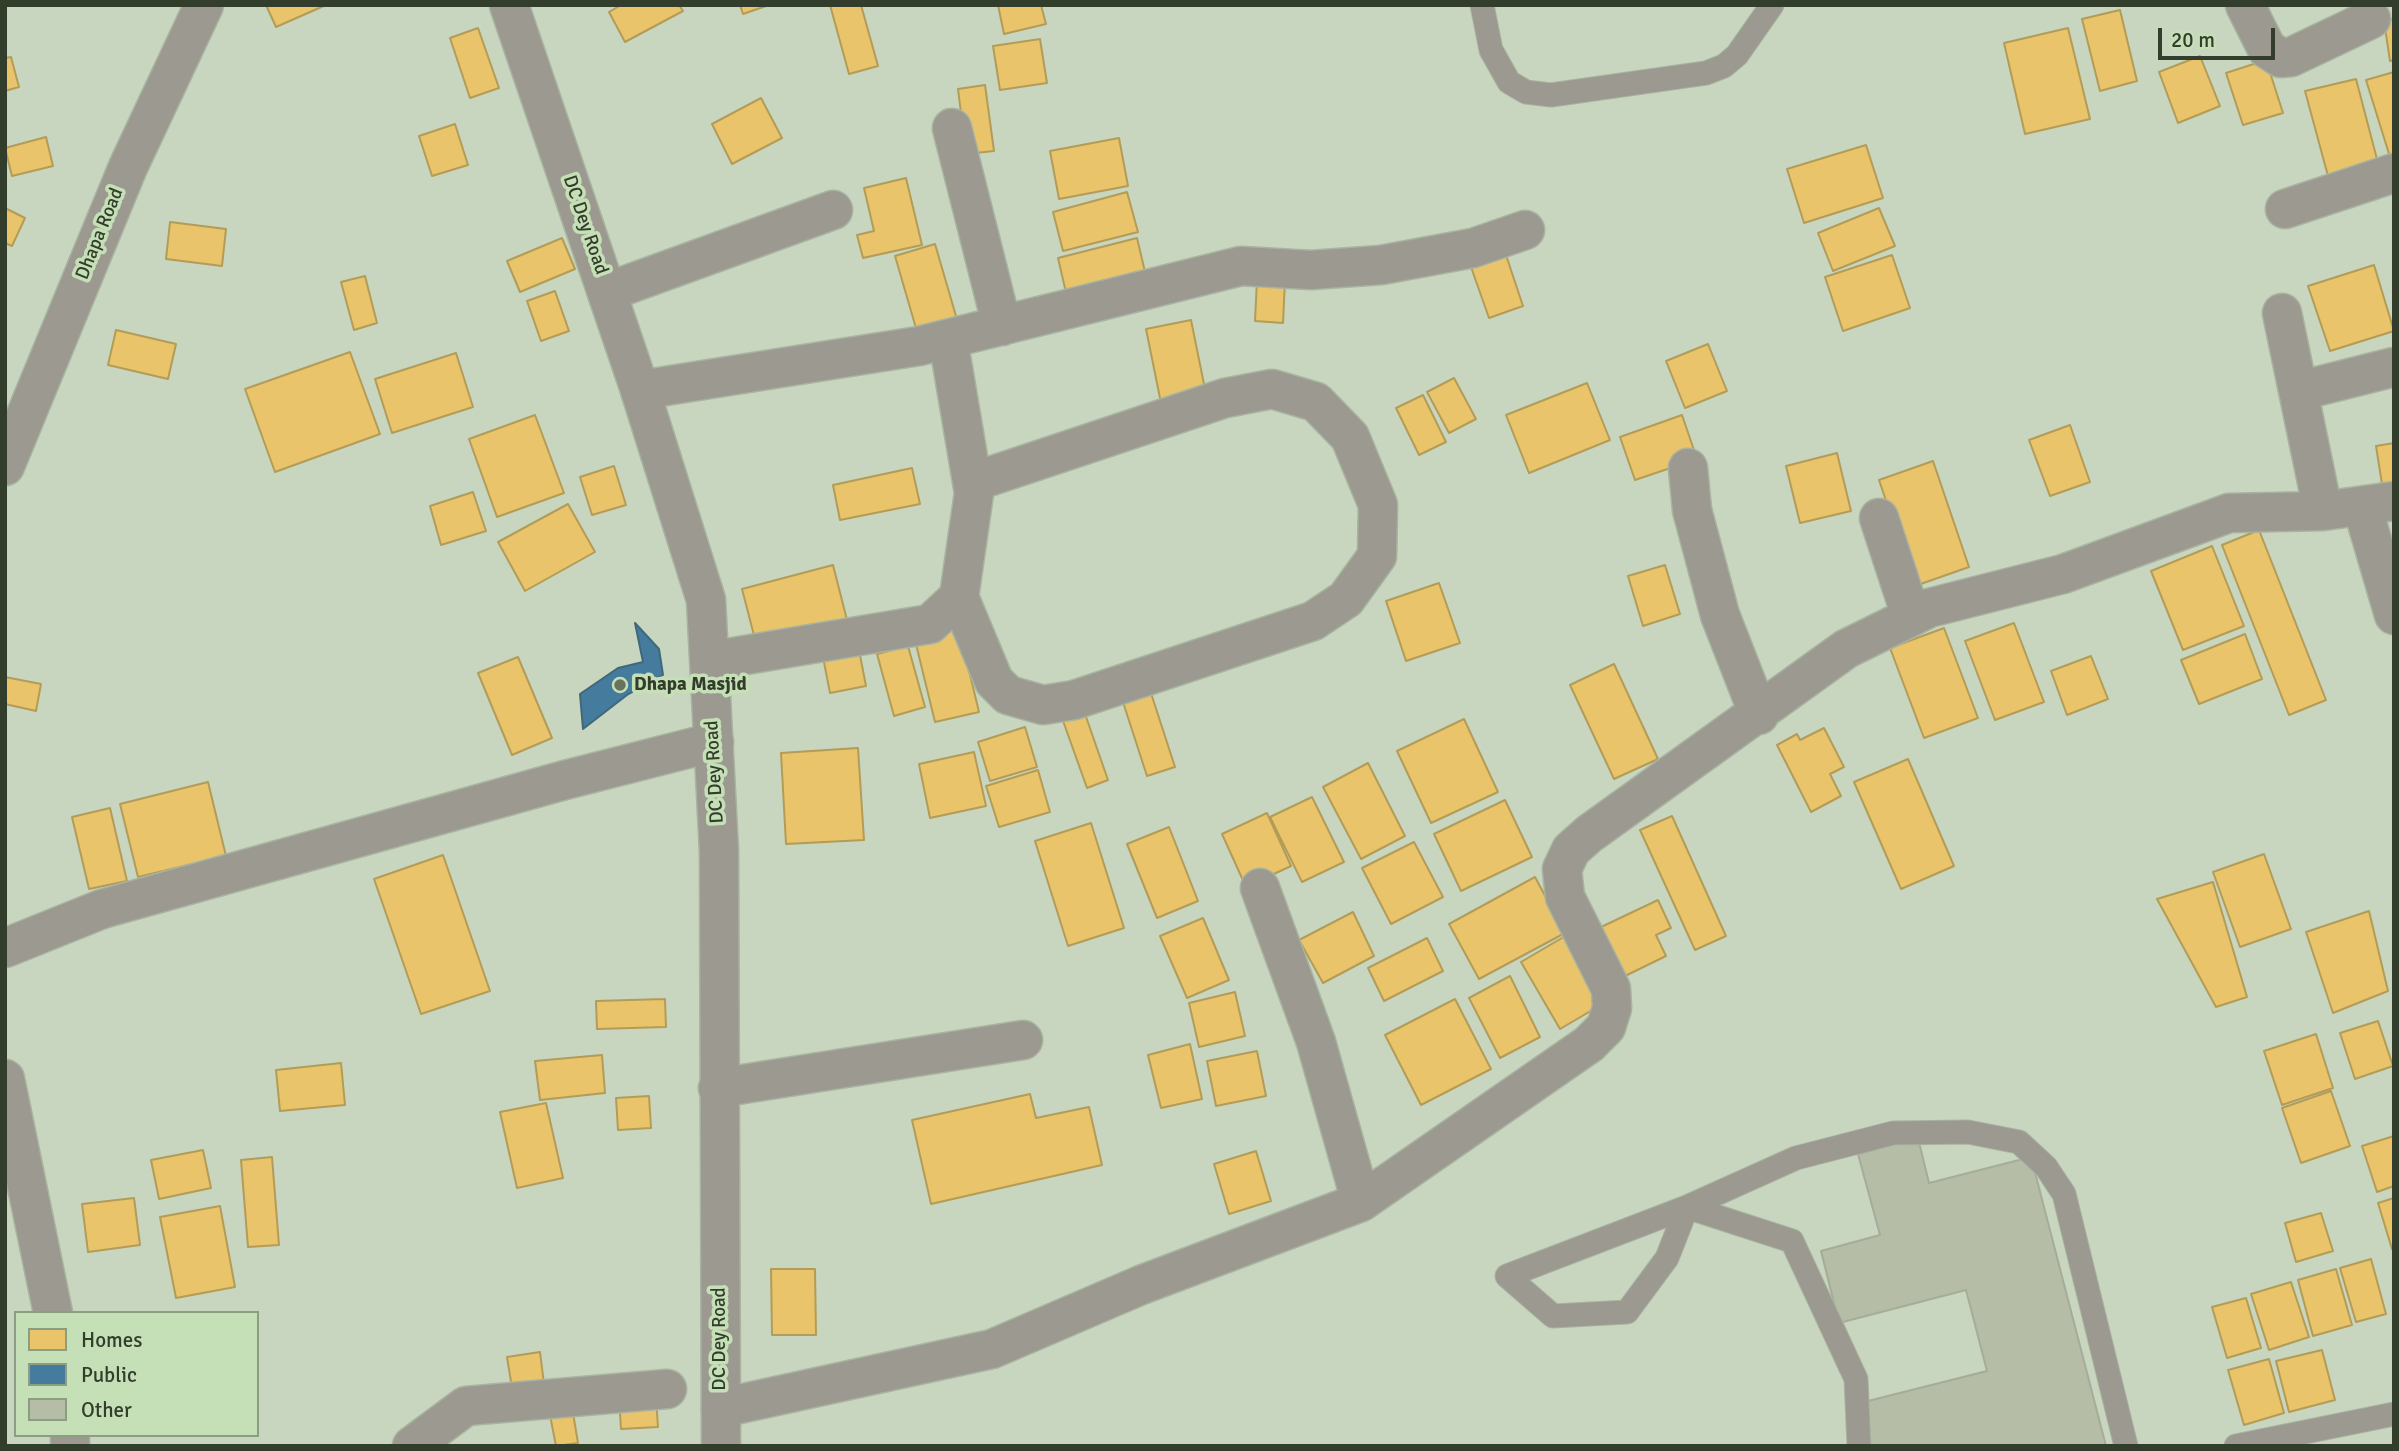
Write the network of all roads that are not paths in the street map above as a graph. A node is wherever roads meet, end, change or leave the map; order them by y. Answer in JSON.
{"nodes":[{"id":1,"x":204,"y":5,"type":"edge"},
{"id":2,"x":509,"y":5,"type":"edge"},
{"id":3,"x":1482,"y":5,"type":"edge"},
{"id":4,"x":1772,"y":5,"type":"edge"},
{"id":5,"x":2245,"y":5,"type":"edge"},
{"id":6,"x":2378,"y":12,"type":"edge"},
{"id":7,"x":952,"y":128,"type":"dead end"},
{"id":8,"x":2394,"y":173,"type":"edge"},
{"id":9,"x":2285,"y":209,"type":"dead end"},
{"id":10,"x":833,"y":210,"type":"dead end"},
{"id":11,"x":1525,"y":230,"type":"dead end"},
{"id":12,"x":607,"y":292,"type":"junction"},
{"id":13,"x":2282,"y":313,"type":"dead end"},
{"id":14,"x":1002,"y":326,"type":"junction"},
{"id":15,"x":948,"y":339,"type":"junction"},
{"id":16,"x":2394,"y":367,"type":"edge"},
{"id":17,"x":640,"y":390,"type":"junction"},
{"id":18,"x":2299,"y":391,"type":"junction"},
{"id":19,"x":5,"y":466,"type":"edge"},
{"id":20,"x":1688,"y":468,"type":"dead end"},
{"id":21,"x":973,"y":482,"type":"junction"},
{"id":22,"x":2378,"y":504,"type":"edge"},
{"id":23,"x":2323,"y":511,"type":"junction"},
{"id":24,"x":1879,"y":518,"type":"dead end"},
{"id":25,"x":959,"y":597,"type":"junction"},
{"id":26,"x":2394,"y":614,"type":"edge"},
{"id":27,"x":1911,"y":616,"type":"junction"},
{"id":28,"x":710,"y":661,"type":"junction"},
{"id":29,"x":1759,"y":715,"type":"junction"},
{"id":30,"x":714,"y":742,"type":"junction"},
{"id":31,"x":1260,"y":888,"type":"dead end"},
{"id":32,"x":5,"y":948,"type":"edge"},
{"id":33,"x":1023,"y":1040,"type":"dead end"},
{"id":34,"x":5,"y":1079,"type":"edge"},
{"id":35,"x":718,"y":1087,"type":"junction"},
{"id":36,"x":1361,"y":1202,"type":"junction"},
{"id":37,"x":1688,"y":1207,"type":"junction"},
{"id":38,"x":53,"y":1311,"type":"edge"},
{"id":39,"x":667,"y":1389,"type":"dead end"},
{"id":40,"x":721,"y":1408,"type":"junction"},
{"id":41,"x":2394,"y":1414,"type":"edge"},
{"id":42,"x":412,"y":1446,"type":"edge"},
{"id":43,"x":721,"y":1446,"type":"edge"},
{"id":44,"x":1859,"y":1446,"type":"edge"},
{"id":45,"x":2126,"y":1446,"type":"edge"},
{"id":46,"x":2236,"y":1446,"type":"edge"}],
"edges":[{"from":1,"to":19,"type":"street","name":"Dhapa Road"},
{"from":2,"to":12,"type":"street","name":"DC Dey Road"},
{"from":3,"to":4,"type":"lane"},
{"from":5,"to":6,"type":"street"},
{"from":7,"to":14,"type":"street"},
{"from":8,"to":9,"type":"street"},
{"from":10,"to":12,"type":"street"},
{"from":11,"to":14,"type":"street"},
{"from":12,"to":17,"type":"street","name":"DC Dey Road"},
{"from":13,"to":18,"type":"street"},
{"from":14,"to":15,"type":"street"},
{"from":15,"to":17,"type":"street"},
{"from":15,"to":21,"type":"street"},
{"from":16,"to":18,"type":"street"},
{"from":17,"to":28,"type":"street","name":"DC Dey Road"},
{"from":18,"to":23,"type":"street"},
{"from":20,"to":29,"type":"street"},
{"from":21,"to":25,"type":"street"},
{"from":21,"to":25,"type":"street"},
{"from":22,"to":23,"type":"street"},
{"from":22,"to":26,"type":"street"},
{"from":23,"to":27,"type":"street"},
{"from":24,"to":27,"type":"street"},
{"from":25,"to":28,"type":"street"},
{"from":27,"to":29,"type":"street"},
{"from":28,"to":30,"type":"street","name":"DC Dey Road"},
{"from":29,"to":36,"type":"street"},
{"from":30,"to":32,"type":"street"},
{"from":30,"to":35,"type":"street","name":"DC Dey Road"},
{"from":31,"to":36,"type":"street"},
{"from":33,"to":35,"type":"street"},
{"from":34,"to":38,"type":"street"},
{"from":35,"to":40,"type":"street","name":"DC Dey Road"},
{"from":36,"to":40,"type":"street"},
{"from":37,"to":37,"type":"lane"},
{"from":37,"to":44,"type":"lane"},
{"from":37,"to":45,"type":"lane"},
{"from":39,"to":42,"type":"street"},
{"from":40,"to":43,"type":"street","name":"DC Dey Road"},
{"from":41,"to":46,"type":"lane"}]}
